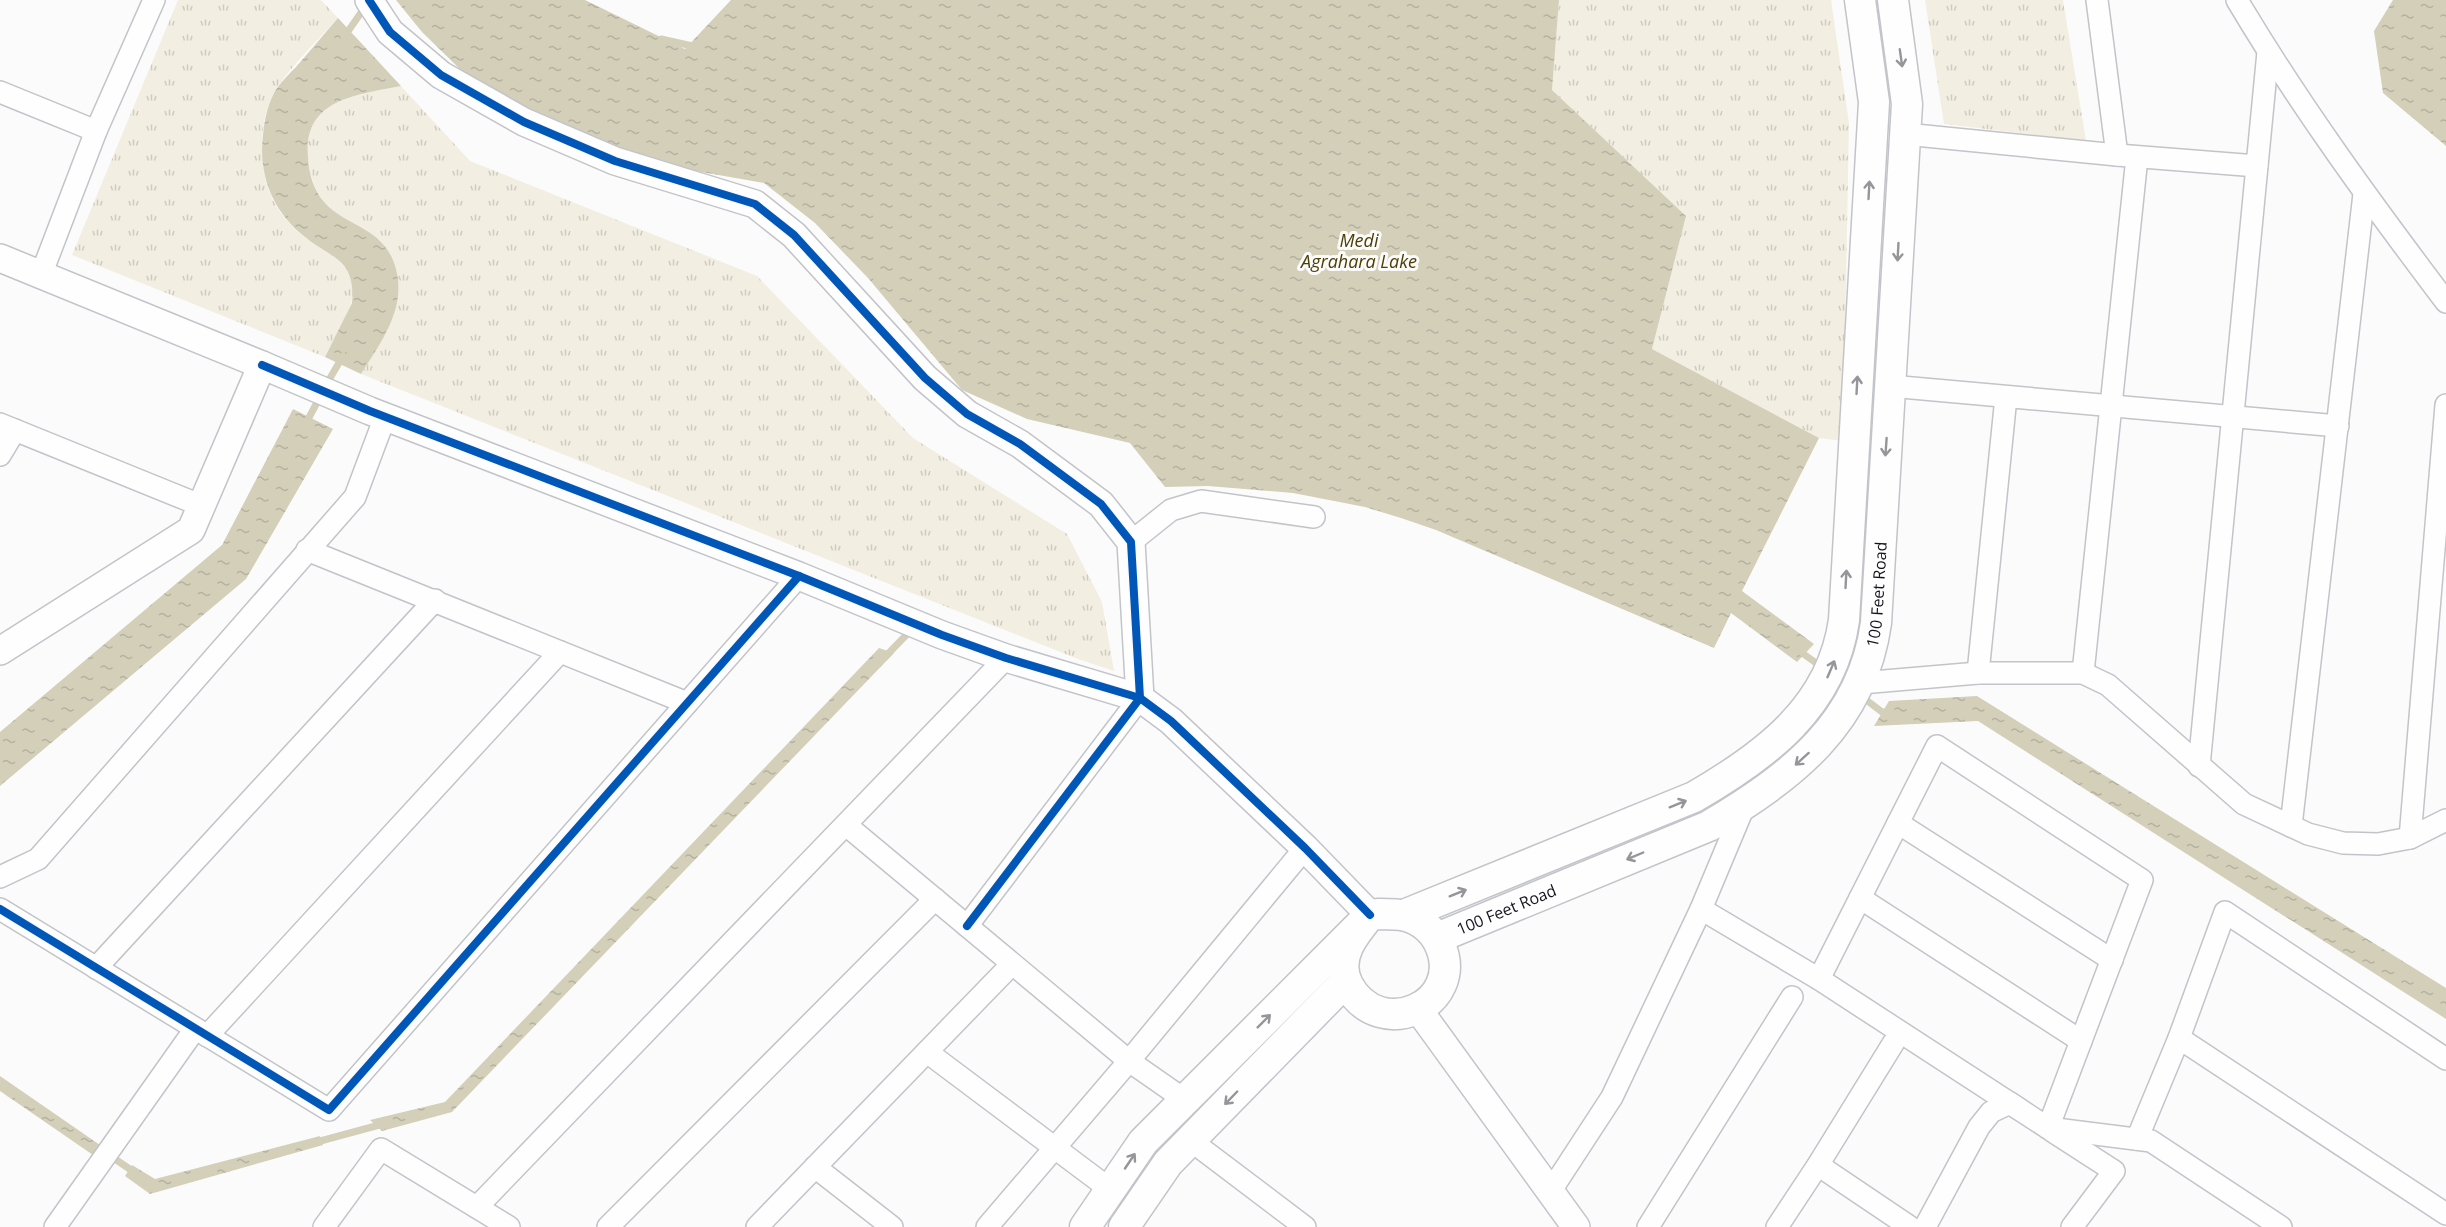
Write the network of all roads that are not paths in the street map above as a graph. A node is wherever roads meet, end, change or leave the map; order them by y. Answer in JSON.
{"nodes":[{"id":1,"x":154,"y":0,"type":"edge"},
{"id":2,"x":1860,"y":0,"type":"edge"},
{"id":3,"x":1893,"y":0,"type":"edge"},
{"id":4,"x":2097,"y":0,"type":"edge"},
{"id":5,"x":2237,"y":0,"type":"edge"},
{"id":6,"x":372,"y":5,"type":"edge"},
{"id":7,"x":2268,"y":52,"type":"junction"},
{"id":8,"x":0,"y":92,"type":"edge"},
{"id":9,"x":96,"y":131,"type":"junction"},
{"id":10,"x":1905,"y":134,"type":"junction"},
{"id":11,"x":2127,"y":156,"type":"junction"},
{"id":12,"x":2257,"y":166,"type":"junction"},
{"id":13,"x":2364,"y":195,"type":"junction"},
{"id":14,"x":0,"y":258,"type":"edge"},
{"id":15,"x":41,"y":275,"type":"junction"},
{"id":16,"x":2446,"y":302,"type":"edge"},
{"id":17,"x":262,"y":365,"type":"junction"},
{"id":18,"x":1890,"y":386,"type":"junction"},
{"id":19,"x":2006,"y":397,"type":"junction"},
{"id":20,"x":2111,"y":405,"type":"junction"},
{"id":21,"x":2446,"y":405,"type":"edge"},
{"id":22,"x":377,"y":414,"type":"junction"},
{"id":23,"x":2233,"y":417,"type":"junction"},
{"id":24,"x":2338,"y":426,"type":"junction"},
{"id":25,"x":8,"y":427,"type":"edge"},
{"id":26,"x":0,"y":455,"type":"edge"},
{"id":27,"x":190,"y":501,"type":"dead end"},
{"id":28,"x":1314,"y":517,"type":"dead end"},
{"id":29,"x":1131,"y":542,"type":"junction"},
{"id":30,"x":308,"y":550,"type":"junction"},
{"id":31,"x":799,"y":576,"type":"junction"},
{"id":32,"x":435,"y":600,"type":"junction"},
{"id":33,"x":0,"y":651,"type":"edge"},
{"id":34,"x":560,"y":652,"type":"junction"},
{"id":35,"x":1006,"y":658,"type":"junction"},
{"id":36,"x":1978,"y":673,"type":"junction"},
{"id":37,"x":2084,"y":673,"type":"junction"},
{"id":38,"x":1861,"y":682,"type":"junction"},
{"id":39,"x":1140,"y":698,"type":"junction"},
{"id":40,"x":687,"y":704,"type":"junction"},
{"id":41,"x":2199,"y":766,"type":"junction"},
{"id":42,"x":1745,"y":804,"type":"junction"},
{"id":43,"x":1898,"y":823,"type":"junction"},
{"id":44,"x":846,"y":825,"type":"junction"},
{"id":45,"x":2291,"y":826,"type":"junction"},
{"id":46,"x":2444,"y":827,"type":"edge"},
{"id":47,"x":2410,"y":838,"type":"junction"},
{"id":48,"x":1305,"y":848,"type":"junction"},
{"id":49,"x":0,"y":877,"type":"edge"},
{"id":50,"x":1860,"y":898,"type":"junction"},
{"id":51,"x":935,"y":899,"type":"junction"},
{"id":52,"x":0,"y":909,"type":"edge"},
{"id":53,"x":1701,"y":909,"type":"junction"},
{"id":54,"x":1370,"y":915,"type":"junction"},
{"id":55,"x":1404,"y":915,"type":"junction"},
{"id":56,"x":967,"y":926,"type":"junction"},
{"id":57,"x":1437,"y":938,"type":"junction"},
{"id":58,"x":2112,"y":960,"type":"junction"},
{"id":59,"x":1012,"y":964,"type":"junction"},
{"id":60,"x":96,"y":968,"type":"junction"},
{"id":61,"x":1820,"y":979,"type":"junction"},
{"id":62,"x":1346,"y":981,"type":"junction"},
{"id":63,"x":1792,"y":997,"type":"dead end"},
{"id":64,"x":1418,"y":1009,"type":"junction"},
{"id":65,"x":201,"y":1032,"type":"junction"},
{"id":66,"x":2179,"y":1038,"type":"junction"},
{"id":67,"x":2081,"y":1041,"type":"junction"},
{"id":68,"x":1894,"y":1042,"type":"dead end"},
{"id":69,"x":927,"y":1052,"type":"junction"},
{"id":70,"x":2446,"y":1059,"type":"edge"},
{"id":71,"x":1129,"y":1061,"type":"junction"},
{"id":72,"x":1185,"y":1100,"type":"junction"},
{"id":73,"x":2048,"y":1128,"type":"junction"},
{"id":74,"x":2137,"y":1139,"type":"junction"},
{"id":75,"x":1190,"y":1140,"type":"junction"},
{"id":76,"x":1054,"y":1149,"type":"junction"},
{"id":77,"x":1818,"y":1165,"type":"junction"},
{"id":78,"x":815,"y":1167,"type":"junction"},
{"id":79,"x":1111,"y":1190,"type":"junction"},
{"id":80,"x":1550,"y":1192,"type":"junction"},
{"id":81,"x":477,"y":1207,"type":"junction"},
{"id":82,"x":2446,"y":1214,"type":"edge"},
{"id":83,"x":55,"y":1227,"type":"edge"},
{"id":84,"x":324,"y":1227,"type":"edge"},
{"id":85,"x":509,"y":1227,"type":"edge"},
{"id":86,"x":608,"y":1227,"type":"edge"},
{"id":87,"x":757,"y":1227,"type":"edge"},
{"id":88,"x":892,"y":1227,"type":"edge"},
{"id":89,"x":987,"y":1227,"type":"edge"},
{"id":90,"x":1085,"y":1227,"type":"edge"},
{"id":91,"x":1124,"y":1227,"type":"edge"},
{"id":92,"x":1305,"y":1227,"type":"edge"},
{"id":93,"x":1576,"y":1227,"type":"edge"},
{"id":94,"x":1648,"y":1227,"type":"edge"},
{"id":95,"x":1777,"y":1227,"type":"edge"},
{"id":96,"x":1910,"y":1227,"type":"edge"},
{"id":97,"x":1925,"y":1227,"type":"edge"},
{"id":98,"x":2072,"y":1227,"type":"edge"},
{"id":99,"x":2282,"y":1227,"type":"edge"}],
"edges":[{"from":1,"to":9,"type":"street"},
{"from":55,"to":2,"type":"main road","name":"100 Feet Road","one_way":true},
{"from":3,"to":10,"type":"main road","name":"100 Feet Road","one_way":true},
{"from":4,"to":11,"type":"street"},
{"from":5,"to":7,"type":"street"},
{"from":6,"to":29,"type":"street"},
{"from":7,"to":12,"type":"street"},
{"from":7,"to":13,"type":"street"},
{"from":8,"to":9,"type":"street"},
{"from":9,"to":15,"type":"street"},
{"from":10,"to":11,"type":"street"},
{"from":10,"to":18,"type":"main road","name":"100 Feet Road","one_way":true},
{"from":11,"to":12,"type":"street"},
{"from":11,"to":20,"type":"street"},
{"from":12,"to":23,"type":"street"},
{"from":13,"to":16,"type":"street"},
{"from":13,"to":24,"type":"street"},
{"from":14,"to":15,"type":"street"},
{"from":15,"to":17,"type":"street"},
{"from":17,"to":22,"type":"street"},
{"from":17,"to":33,"type":"street"},
{"from":18,"to":19,"type":"street"},
{"from":18,"to":38,"type":"main road","name":"100 Feet Road","one_way":true},
{"from":19,"to":20,"type":"street"},
{"from":19,"to":36,"type":"street"},
{"from":20,"to":23,"type":"street"},
{"from":20,"to":37,"type":"street"},
{"from":21,"to":47,"type":"street"},
{"from":22,"to":30,"type":"street"},
{"from":22,"to":31,"type":"street"},
{"from":23,"to":24,"type":"street"},
{"from":23,"to":41,"type":"street"},
{"from":24,"to":45,"type":"street"},
{"from":25,"to":26,"type":"street"},
{"from":25,"to":27,"type":"street"},
{"from":28,"to":29,"type":"street"},
{"from":29,"to":39,"type":"street"},
{"from":30,"to":32,"type":"street"},
{"from":30,"to":49,"type":"street"},
{"from":31,"to":35,"type":"street"},
{"from":31,"to":40,"type":"street"},
{"from":32,"to":34,"type":"street"},
{"from":32,"to":60,"type":"street"},
{"from":34,"to":40,"type":"street"},
{"from":34,"to":65,"type":"street"},
{"from":35,"to":39,"type":"street"},
{"from":35,"to":44,"type":"street"},
{"from":36,"to":37,"type":"street"},
{"from":36,"to":38,"type":"street"},
{"from":37,"to":41,"type":"street"},
{"from":38,"to":42,"type":"main road","name":"100 Feet Road","one_way":true},
{"from":39,"to":48,"type":"street"},
{"from":39,"to":56,"type":"street"},
{"from":40,"to":65,"type":"street"},
{"from":41,"to":45,"type":"street"},
{"from":42,"to":53,"type":"street"},
{"from":42,"to":57,"type":"main road","name":"100 Feet Road","one_way":true},
{"from":43,"to":50,"type":"street"},
{"from":43,"to":58,"type":"street"},
{"from":43,"to":58,"type":"street"},
{"from":44,"to":51,"type":"street"},
{"from":44,"to":81,"type":"street"},
{"from":45,"to":47,"type":"street"},
{"from":46,"to":47,"type":"street"},
{"from":48,"to":54,"type":"street"},
{"from":48,"to":71,"type":"street"},
{"from":50,"to":61,"type":"street"},
{"from":50,"to":67,"type":"street"},
{"from":51,"to":56,"type":"street"},
{"from":51,"to":86,"type":"street"},
{"from":52,"to":60,"type":"street"},
{"from":53,"to":61,"type":"street"},
{"from":53,"to":80,"type":"street"},
{"from":54,"to":55,"type":"main road"},
{"from":54,"to":62,"type":"main road"},
{"from":72,"to":54,"type":"main road","one_way":true},
{"from":55,"to":57,"type":"main road"},
{"from":56,"to":59,"type":"street"},
{"from":57,"to":64,"type":"main road"},
{"from":58,"to":67,"type":"street"},
{"from":59,"to":69,"type":"street"},
{"from":59,"to":71,"type":"street"},
{"from":60,"to":65,"type":"street"},
{"from":61,"to":73,"type":"street"},
{"from":62,"to":64,"type":"main road"},
{"from":62,"to":75,"type":"main road","one_way":true},
{"from":63,"to":94,"type":"street"},
{"from":64,"to":80,"type":"street"},
{"from":65,"to":83,"type":"street"},
{"from":66,"to":70,"type":"street"},
{"from":66,"to":74,"type":"street"},
{"from":66,"to":82,"type":"street"},
{"from":67,"to":73,"type":"street"},
{"from":68,"to":77,"type":"street"},
{"from":69,"to":76,"type":"street"},
{"from":69,"to":78,"type":"street"},
{"from":71,"to":72,"type":"street"},
{"from":71,"to":76,"type":"street"},
{"from":79,"to":72,"type":"main road","one_way":true},
{"from":73,"to":74,"type":"street"},
{"from":73,"to":97,"type":"street"},
{"from":73,"to":98,"type":"street"},
{"from":74,"to":99,"type":"street"},
{"from":75,"to":91,"type":"main road"},
{"from":75,"to":92,"type":"street"},
{"from":76,"to":79,"type":"street"},
{"from":76,"to":89,"type":"street"},
{"from":77,"to":95,"type":"street"},
{"from":77,"to":96,"type":"street"},
{"from":78,"to":87,"type":"street"},
{"from":78,"to":88,"type":"street"},
{"from":79,"to":90,"type":"main road"},
{"from":80,"to":93,"type":"street"},
{"from":81,"to":84,"type":"street"},
{"from":81,"to":85,"type":"street"}]}
